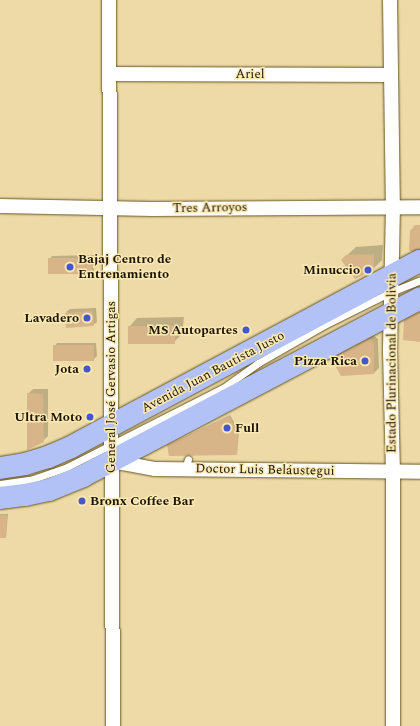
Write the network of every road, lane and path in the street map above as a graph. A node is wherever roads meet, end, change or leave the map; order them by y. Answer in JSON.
{"nodes":[{"id":1,"x":110,"y":0,"type":"edge"},
{"id":2,"x":390,"y":0,"type":"edge"},
{"id":3,"x":110,"y":74,"type":"junction"},
{"id":4,"x":390,"y":75,"type":"junction"},
{"id":5,"x":0,"y":206,"type":"edge"},
{"id":6,"x":393,"y":206,"type":"junction"},
{"id":7,"x":109,"y":207,"type":"junction"},
{"id":8,"x":420,"y":207,"type":"edge"},
{"id":9,"x":420,"y":261,"type":"edge"},
{"id":10,"x":420,"y":280,"type":"edge"},
{"id":11,"x":391,"y":294,"type":"junction"},
{"id":12,"x":420,"y":298,"type":"edge"},
{"id":13,"x":111,"y":443,"type":"junction"},
{"id":14,"x":0,"y":468,"type":"edge"},
{"id":15,"x":393,"y":472,"type":"junction"},
{"id":16,"x":420,"y":472,"type":"edge"},
{"id":17,"x":0,"y":484,"type":"edge"},
{"id":18,"x":0,"y":498,"type":"edge"},
{"id":19,"x":113,"y":726,"type":"edge"},
{"id":20,"x":393,"y":726,"type":"edge"}],
"edges":[{"from":1,"to":3,"type":"street","name":"General José Gervasio Artigas"},
{"from":2,"to":4,"type":"street","name":"Estado Plurinacional de Bolivia"},
{"from":3,"to":4,"type":"street","name":"Ariel"},
{"from":3,"to":7,"type":"street","name":"General José Gervasio Artigas"},
{"from":4,"to":6,"type":"street","name":"Estado Plurinacional de Bolivia"},
{"from":5,"to":7,"type":"street","name":"Tres Arroyos"},
{"from":6,"to":7,"type":"street","name":"Tres Arroyos"},
{"from":6,"to":8,"type":"street","name":"Tres Arroyos"},
{"from":6,"to":11,"type":"street","name":"Estado Plurinacional de Bolivia"},
{"from":7,"to":13,"type":"street","name":"General José Gervasio Artigas"},
{"from":9,"to":11,"type":"main road","name":"Avenida Juan Bautista Justo"},
{"from":10,"to":11,"type":"lane"},
{"from":11,"to":12,"type":"main road","name":"Avenida Juan Bautista Justo"},
{"from":11,"to":13,"type":"main road","name":"Avenida Juan Bautista Justo"},
{"from":11,"to":13,"type":"main road","name":"Avenida Juan Bautista Justo"},
{"from":11,"to":15,"type":"street","name":"Estado Plurinacional de Bolivia"},
{"from":13,"to":14,"type":"main road","name":"Avenida Juan Bautista Justo"},
{"from":13,"to":15,"type":"street","name":"Doctor Luis Beláustegui"},
{"from":13,"to":17,"type":"lane"},
{"from":13,"to":18,"type":"main road","name":"Avenida Juan Bautista Justo"},
{"from":13,"to":19,"type":"street","name":"General José Gervasio Artigas"},
{"from":15,"to":16,"type":"street","name":"Doctor Luis Beláustegui"},
{"from":15,"to":20,"type":"street","name":"Estado Plurinacional de Bolivia"}]}
